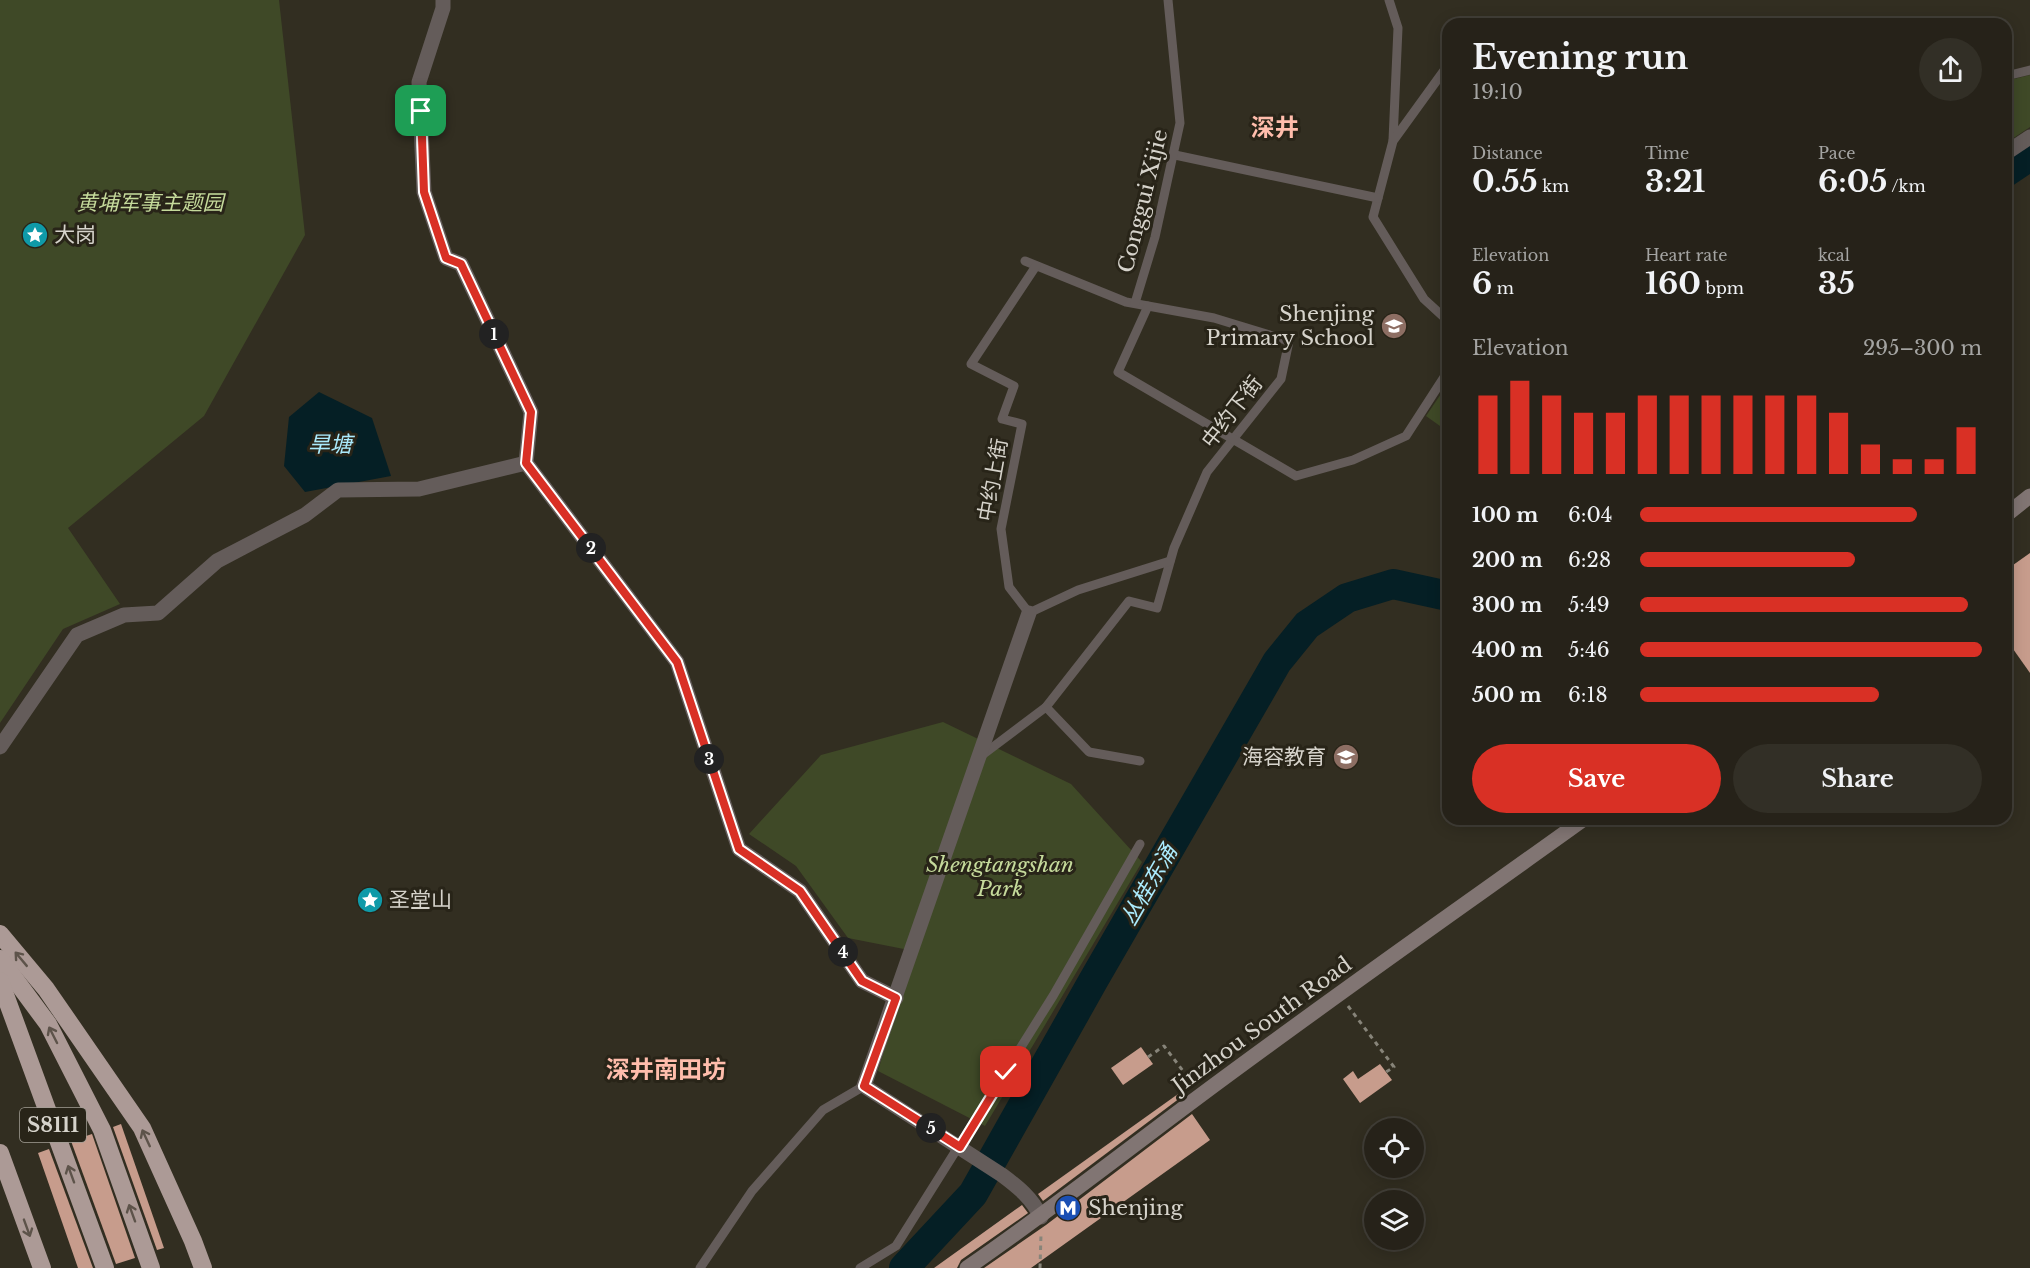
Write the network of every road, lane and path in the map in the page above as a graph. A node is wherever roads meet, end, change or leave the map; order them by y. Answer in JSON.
{"nodes":[{"id":1,"x":443,"y":0,"type":"edge"},
{"id":2,"x":1168,"y":0,"type":"edge"},
{"id":3,"x":1389,"y":0,"type":"edge"},
{"id":4,"x":2030,"y":70,"type":"edge"},
{"id":5,"x":1442,"y":73,"type":"edge"},
{"id":6,"x":2012,"y":74,"type":"edge"},
{"id":7,"x":2030,"y":138,"type":"edge"},
{"id":8,"x":1393,"y":141,"type":"junction"},
{"id":9,"x":2012,"y":149,"type":"edge"},
{"id":10,"x":1175,"y":155,"type":"junction"},
{"id":11,"x":1378,"y":198,"type":"junction"},
{"id":12,"x":1025,"y":261,"type":"dead end"},
{"id":13,"x":1036,"y":266,"type":"junction"},
{"id":14,"x":1135,"y":303,"type":"junction"},
{"id":15,"x":1148,"y":306,"type":"junction"},
{"id":16,"x":1442,"y":316,"type":"edge"},
{"id":17,"x":1442,"y":380,"type":"edge"},
{"id":18,"x":1233,"y":440,"type":"junction"},
{"id":19,"x":526,"y":463,"type":"junction"},
{"id":20,"x":2030,"y":496,"type":"edge"},
{"id":21,"x":2012,"y":510,"type":"edge"},
{"id":22,"x":1170,"y":561,"type":"junction"},
{"id":23,"x":1029,"y":612,"type":"junction"},
{"id":24,"x":1046,"y":707,"type":"junction"},
{"id":25,"x":1,"y":744,"type":"edge"},
{"id":26,"x":981,"y":756,"type":"junction"},
{"id":27,"x":1140,"y":761,"type":"dead end"},
{"id":28,"x":1576,"y":825,"type":"edge"},
{"id":29,"x":1140,"y":844,"type":"dead end"},
{"id":30,"x":0,"y":934,"type":"edge"},
{"id":31,"x":0,"y":959,"type":"edge"},
{"id":32,"x":0,"y":981,"type":"edge"},
{"id":33,"x":1340,"y":994,"type":"junction"},
{"id":34,"x":896,"y":998,"type":"junction"},
{"id":35,"x":1148,"y":1057,"type":"dead end"},
{"id":36,"x":1386,"y":1072,"type":"dead end"},
{"id":37,"x":864,"y":1086,"type":"junction"},
{"id":38,"x":1201,"y":1095,"type":"junction"},
{"id":39,"x":960,"y":1147,"type":"junction"},
{"id":40,"x":0,"y":1153,"type":"edge"},
{"id":41,"x":1041,"y":1217,"type":"junction"},
{"id":42,"x":42,"y":1268,"type":"edge"},
{"id":43,"x":105,"y":1268,"type":"edge"},
{"id":44,"x":151,"y":1268,"type":"edge"},
{"id":45,"x":203,"y":1268,"type":"edge"},
{"id":46,"x":700,"y":1268,"type":"edge"},
{"id":47,"x":860,"y":1268,"type":"edge"},
{"id":48,"x":968,"y":1268,"type":"edge"},
{"id":49,"x":1040,"y":1268,"type":"edge"}],
"edges":[{"from":1,"to":19,"type":"street"},
{"from":2,"to":10,"type":"lane","name":"Conggui Xijie"},
{"from":3,"to":8,"type":"lane"},
{"from":4,"to":6,"type":"lane"},
{"from":5,"to":8,"type":"lane"},
{"from":7,"to":9,"type":"street"},
{"from":8,"to":11,"type":"lane"},
{"from":10,"to":11,"type":"lane"},
{"from":10,"to":14,"type":"lane","name":"Conggui Xijie"},
{"from":11,"to":16,"type":"lane"},
{"from":12,"to":13,"type":"lane","name":"中约下街"},
{"from":13,"to":14,"type":"lane","name":"中约下街"},
{"from":13,"to":23,"type":"lane","name":"中约上街"},
{"from":14,"to":15,"type":"lane","name":"中约下街"},
{"from":15,"to":18,"type":"lane"},
{"from":15,"to":18,"type":"lane","name":"中约下街"},
{"from":17,"to":18,"type":"lane"},
{"from":18,"to":22,"type":"lane","name":"中约下街"},
{"from":19,"to":25,"type":"street"},
{"from":19,"to":34,"type":"street"},
{"from":20,"to":21,"type":"main road"},
{"from":22,"to":23,"type":"lane"},
{"from":22,"to":24,"type":"lane","name":"中约下街"},
{"from":23,"to":26,"type":"street"},
{"from":24,"to":26,"type":"lane"},
{"from":24,"to":27,"type":"lane"},
{"from":26,"to":34,"type":"street"},
{"from":28,"to":33,"type":"main road","name":"Jinzhou South Road"},
{"from":29,"to":39,"type":"lane"},
{"from":45,"to":30,"type":"highway","one_way":true},
{"from":44,"to":31,"type":"highway","one_way":true},
{"from":43,"to":32,"type":"highway","number":"S8111","one_way":true},
{"from":33,"to":36,"type":"path"},
{"from":33,"to":38,"type":"main road","name":"Jinzhou South Road"},
{"from":34,"to":37,"type":"street"},
{"from":35,"to":38,"type":"path"},
{"from":37,"to":39,"type":"street"},
{"from":37,"to":46,"type":"lane"},
{"from":38,"to":41,"type":"main road","name":"Jinzhou South Road"},
{"from":39,"to":41,"type":"street"},
{"from":39,"to":47,"type":"lane"},
{"from":40,"to":42,"type":"highway","number":"S8111","one_way":true},
{"from":41,"to":48,"type":"main road","name":"Jinzhou South Road"},
{"from":41,"to":49,"type":"path"}]}
